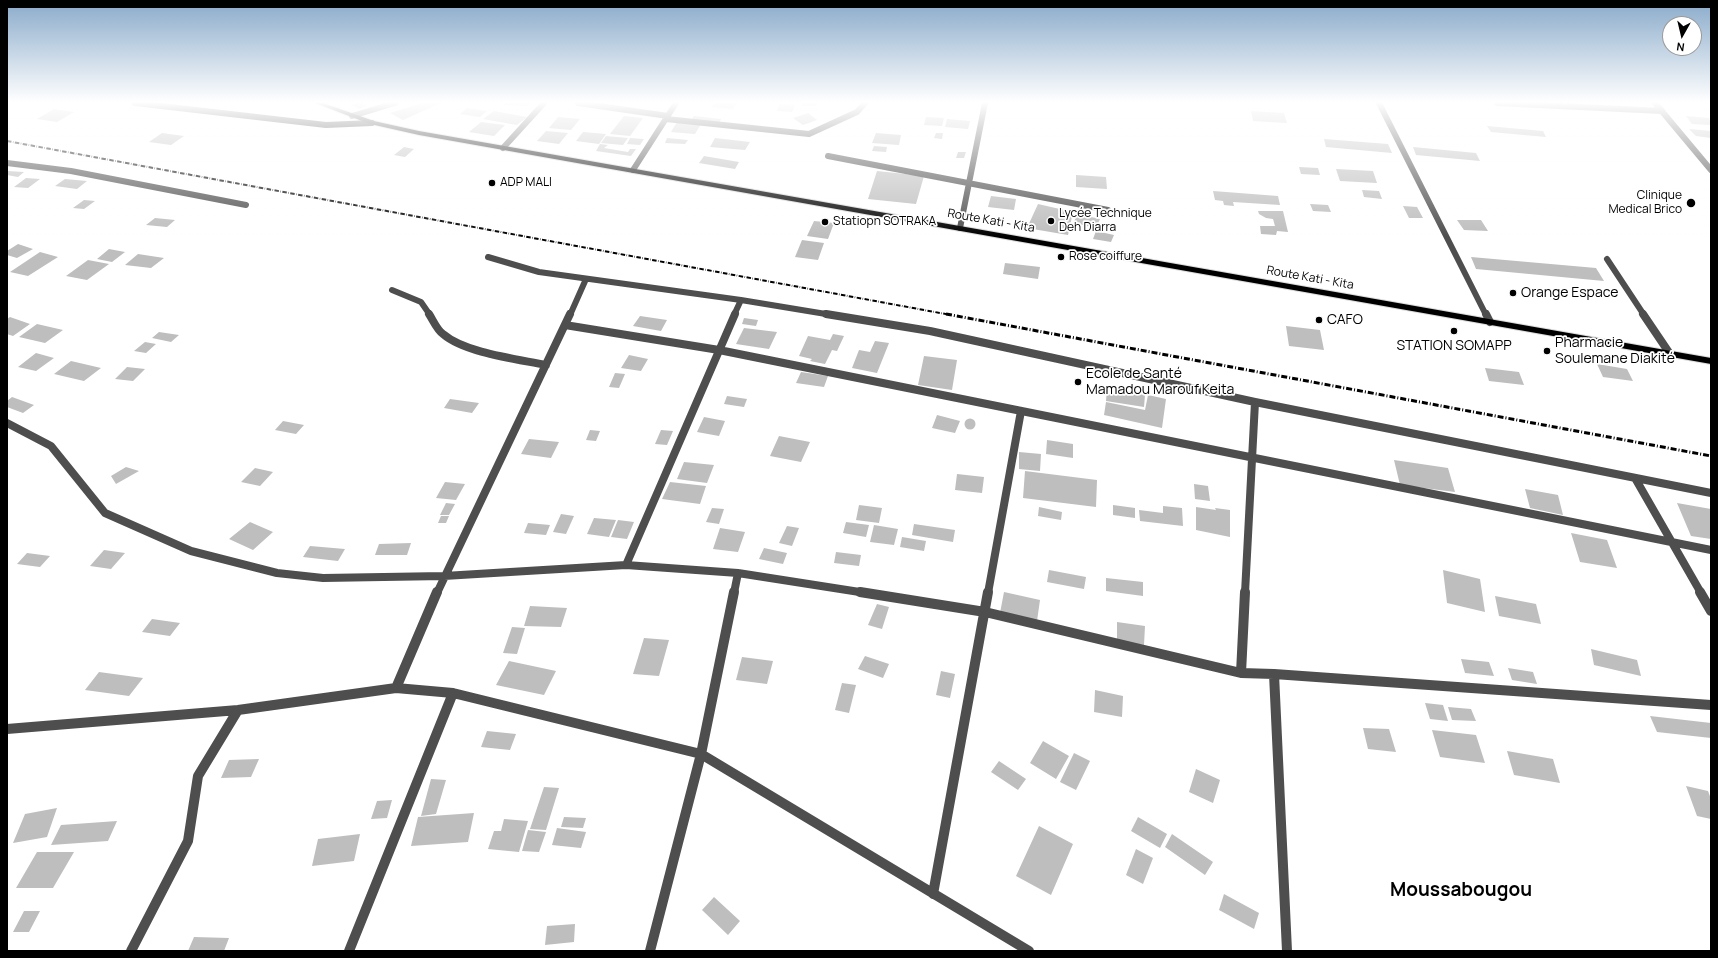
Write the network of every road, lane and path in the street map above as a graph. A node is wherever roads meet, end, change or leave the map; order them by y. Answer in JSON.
{"nodes":[{"id":1,"x":503,"y":148,"type":"edge"},
{"id":2,"x":647,"y":148,"type":"edge"},
{"id":3,"x":975,"y":148,"type":"edge"},
{"id":4,"x":1402,"y":148,"type":"edge"},
{"id":5,"x":1692,"y":148,"type":"edge"},
{"id":6,"x":828,"y":156,"type":"dead end"},
{"id":7,"x":7,"y":163,"type":"edge"},
{"id":8,"x":633,"y":170,"type":"junction"},
{"id":9,"x":1711,"y":170,"type":"edge"},
{"id":10,"x":968,"y":183,"type":"junction"},
{"id":11,"x":246,"y":205,"type":"dead end"},
{"id":12,"x":1108,"y":210,"type":"dead end"},
{"id":13,"x":960,"y":228,"type":"junction"},
{"id":14,"x":488,"y":257,"type":"dead end"},
{"id":15,"x":1607,"y":259,"type":"dead end"},
{"id":16,"x":586,"y":279,"type":"junction"},
{"id":17,"x":392,"y":290,"type":"dead end"},
{"id":18,"x":741,"y":300,"type":"junction"},
{"id":19,"x":1490,"y":322,"type":"junction"},
{"id":20,"x":565,"y":325,"type":"junction"},
{"id":21,"x":719,"y":350,"type":"junction"},
{"id":22,"x":1670,"y":354,"type":"junction"},
{"id":23,"x":1711,"y":362,"type":"edge"},
{"id":24,"x":546,"y":365,"type":"junction"},
{"id":25,"x":1255,"y":402,"type":"junction"},
{"id":26,"x":1021,"y":411,"type":"junction"},
{"id":27,"x":7,"y":423,"type":"edge"},
{"id":28,"x":1252,"y":457,"type":"junction"},
{"id":29,"x":1635,"y":478,"type":"junction"},
{"id":30,"x":1711,"y":493,"type":"edge"},
{"id":31,"x":1672,"y":542,"type":"junction"},
{"id":32,"x":1711,"y":550,"type":"edge"},
{"id":33,"x":626,"y":565,"type":"junction"},
{"id":34,"x":738,"y":574,"type":"junction"},
{"id":35,"x":444,"y":576,"type":"junction"},
{"id":36,"x":1711,"y":611,"type":"edge"},
{"id":37,"x":985,"y":612,"type":"junction"},
{"id":38,"x":1241,"y":673,"type":"junction"},
{"id":39,"x":1274,"y":674,"type":"junction"},
{"id":40,"x":396,"y":688,"type":"junction"},
{"id":41,"x":453,"y":693,"type":"junction"},
{"id":42,"x":1711,"y":705,"type":"edge"},
{"id":43,"x":238,"y":710,"type":"junction"},
{"id":44,"x":7,"y":729,"type":"edge"},
{"id":45,"x":702,"y":754,"type":"junction"},
{"id":46,"x":934,"y":894,"type":"junction"},
{"id":47,"x":131,"y":951,"type":"edge"},
{"id":48,"x":349,"y":951,"type":"edge"},
{"id":49,"x":650,"y":951,"type":"edge"},
{"id":50,"x":1029,"y":951,"type":"edge"},
{"id":51,"x":1287,"y":951,"type":"edge"}],
"edges":[{"from":1,"to":8,"type":"main road","name":"Route Kati - Kita"},
{"from":2,"to":8,"type":"street"},
{"from":3,"to":10,"type":"street"},
{"from":4,"to":19,"type":"street"},
{"from":5,"to":9,"type":"street"},
{"from":6,"to":10,"type":"street"},
{"from":7,"to":11,"type":"street"},
{"from":8,"to":13,"type":"main road","name":"Route Kati - Kita"},
{"from":10,"to":12,"type":"street"},
{"from":10,"to":13,"type":"street"},
{"from":13,"to":19,"type":"main road","name":"Route Kati - Kita"},
{"from":14,"to":16,"type":"street"},
{"from":15,"to":22,"type":"street"},
{"from":16,"to":18,"type":"street"},
{"from":16,"to":20,"type":"street"},
{"from":17,"to":24,"type":"street"},
{"from":18,"to":21,"type":"street"},
{"from":18,"to":25,"type":"street"},
{"from":19,"to":22,"type":"main road","name":"Route Kati - Kita"},
{"from":20,"to":21,"type":"street"},
{"from":20,"to":24,"type":"street"},
{"from":21,"to":26,"type":"street"},
{"from":21,"to":33,"type":"street"},
{"from":22,"to":23,"type":"main road","name":"Route Kati - Kita"},
{"from":24,"to":35,"type":"street"},
{"from":25,"to":28,"type":"street"},
{"from":25,"to":29,"type":"street"},
{"from":26,"to":28,"type":"street"},
{"from":26,"to":37,"type":"street"},
{"from":27,"to":35,"type":"street"},
{"from":28,"to":31,"type":"street"},
{"from":28,"to":38,"type":"street"},
{"from":29,"to":30,"type":"street"},
{"from":29,"to":31,"type":"street"},
{"from":31,"to":32,"type":"street"},
{"from":31,"to":36,"type":"street"},
{"from":33,"to":34,"type":"street"},
{"from":33,"to":35,"type":"street"},
{"from":34,"to":37,"type":"street"},
{"from":34,"to":45,"type":"street"},
{"from":35,"to":40,"type":"street"},
{"from":37,"to":38,"type":"street"},
{"from":37,"to":46,"type":"street"},
{"from":38,"to":39,"type":"street"},
{"from":39,"to":42,"type":"street"},
{"from":39,"to":51,"type":"street"},
{"from":40,"to":41,"type":"street"},
{"from":40,"to":43,"type":"street"},
{"from":41,"to":45,"type":"street"},
{"from":41,"to":48,"type":"street"},
{"from":43,"to":44,"type":"street"},
{"from":43,"to":47,"type":"street"},
{"from":45,"to":46,"type":"street"},
{"from":45,"to":49,"type":"street"},
{"from":46,"to":50,"type":"street"}]}
